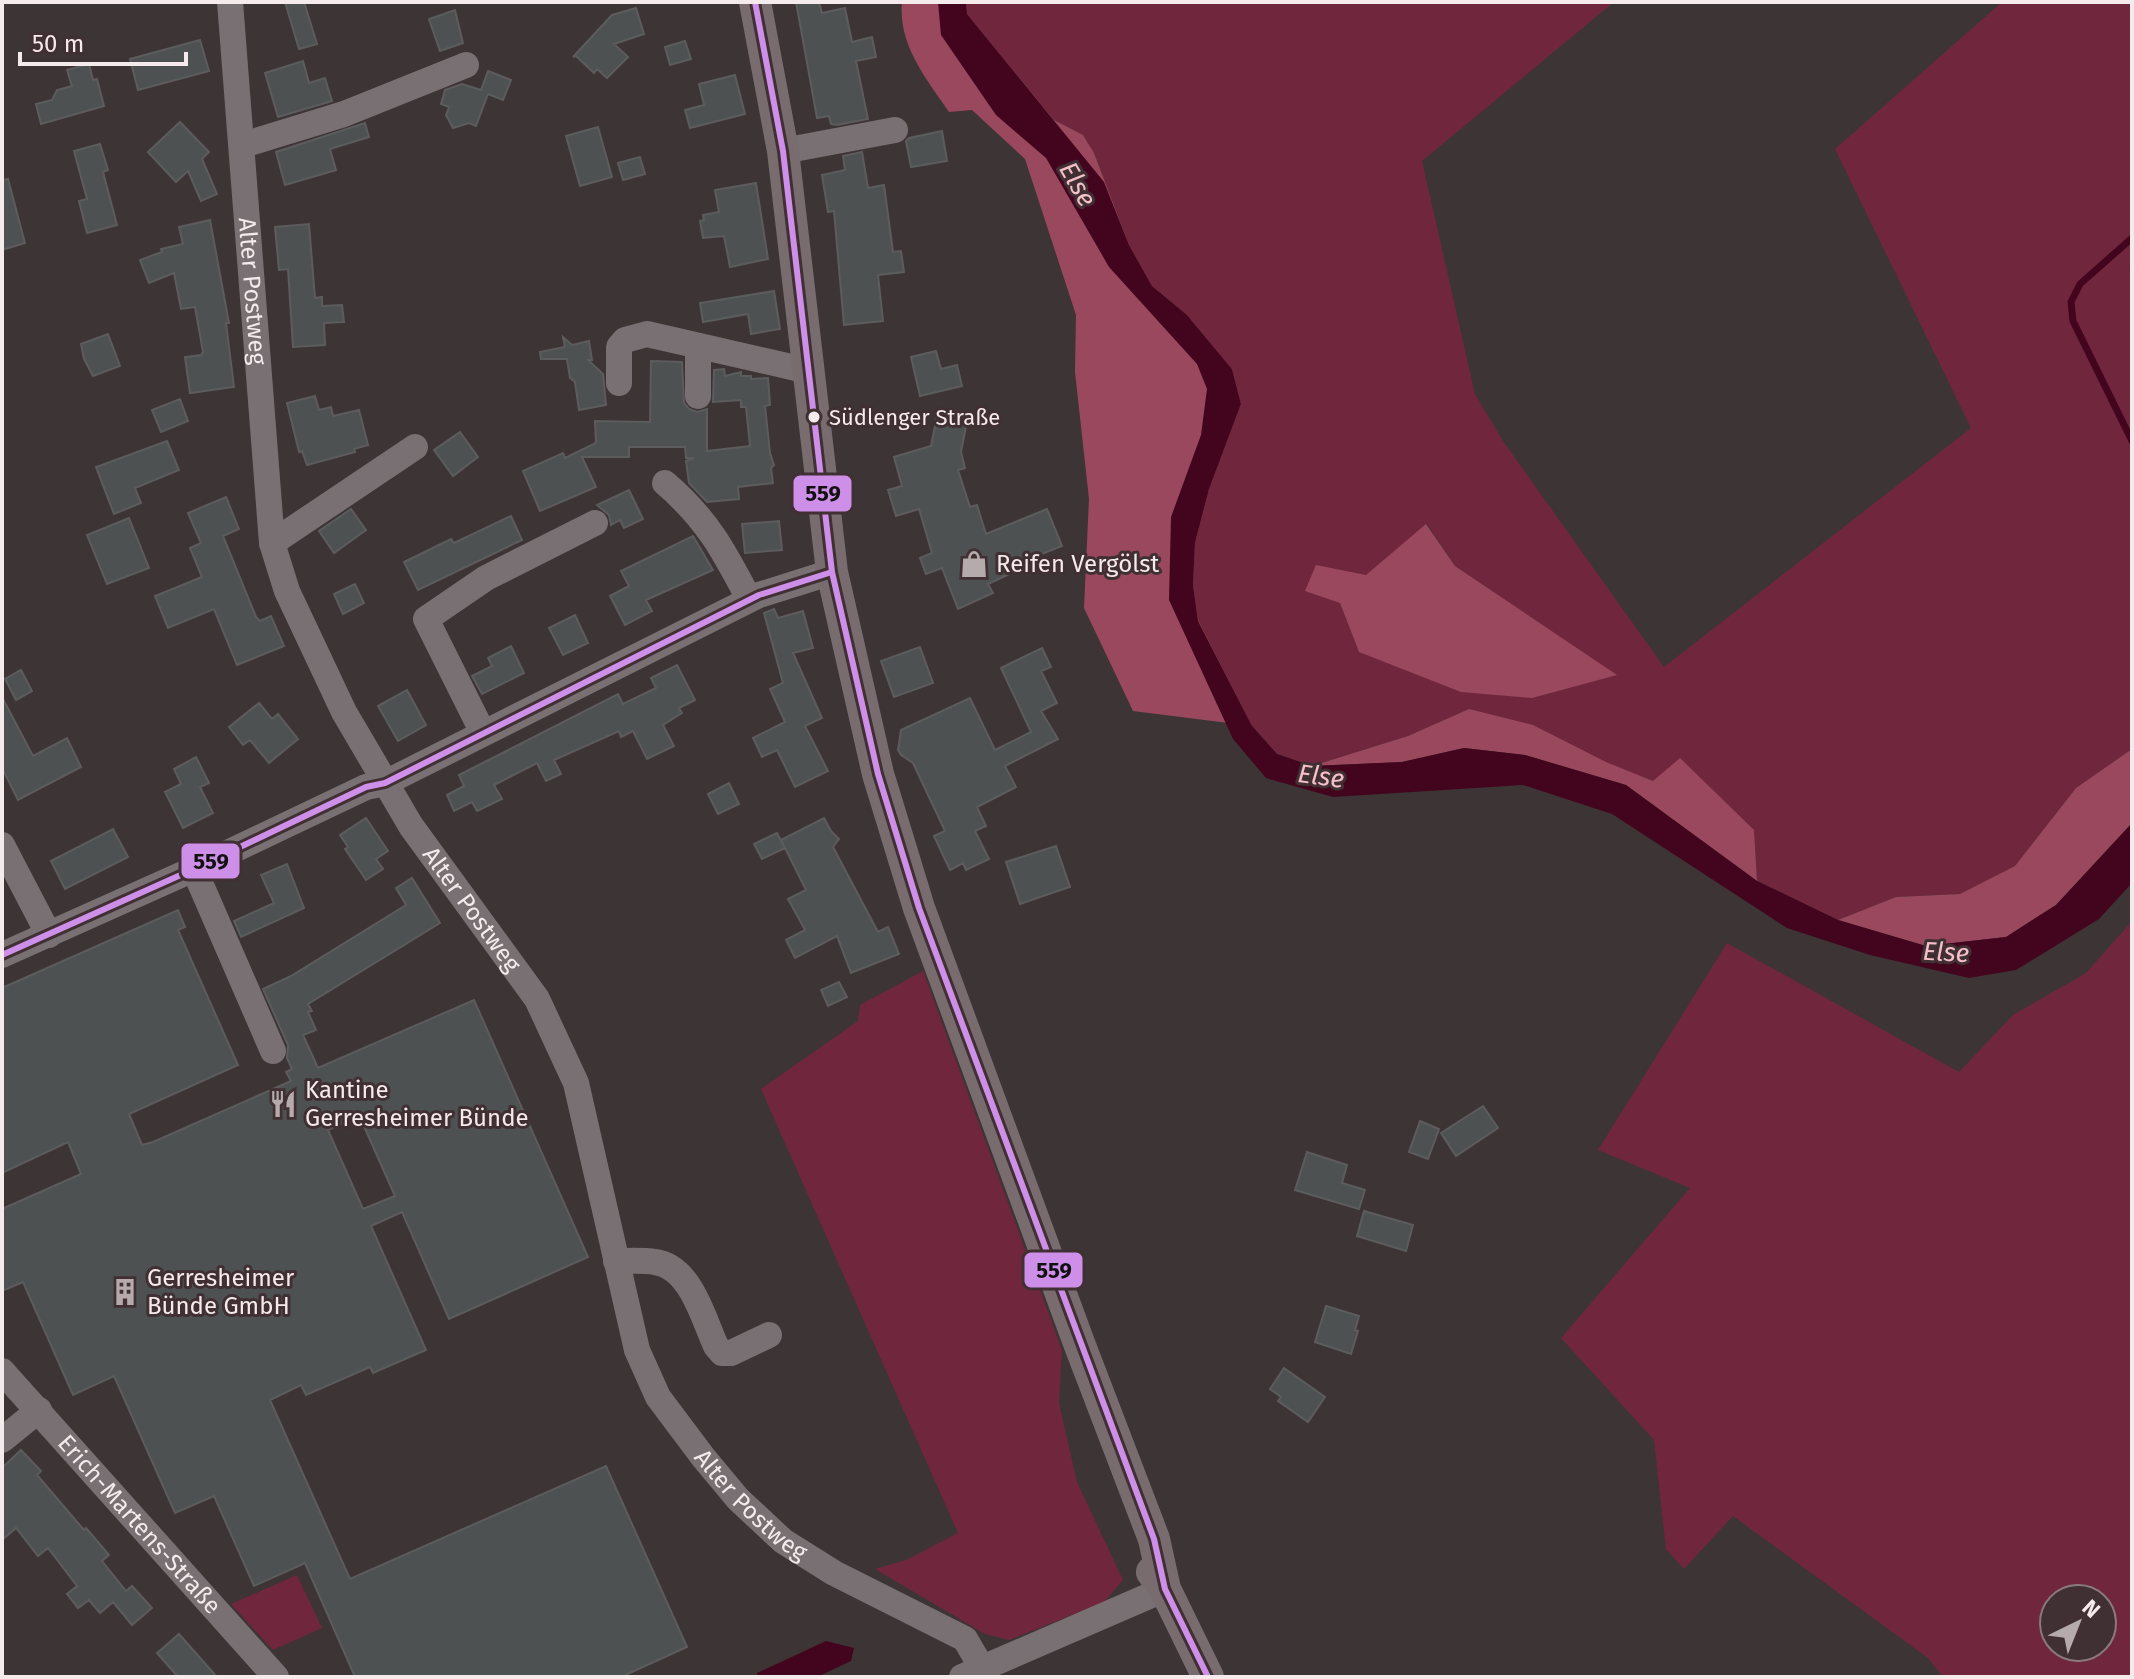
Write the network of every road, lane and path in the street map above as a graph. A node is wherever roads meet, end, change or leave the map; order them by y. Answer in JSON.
{"nodes":[{"id":1,"x":230,"y":2,"type":"edge"},
{"id":2,"x":755,"y":2,"type":"edge"},
{"id":3,"x":466,"y":65,"type":"dead end"},
{"id":4,"x":895,"y":130,"type":"dead end"},
{"id":5,"x":243,"y":145,"type":"junction"},
{"id":6,"x":783,"y":151,"type":"junction"},
{"id":7,"x":698,"y":346,"type":"junction"},
{"id":8,"x":809,"y":371,"type":"junction"},
{"id":9,"x":619,"y":383,"type":"dead end"},
{"id":10,"x":698,"y":396,"type":"dead end"},
{"id":11,"x":415,"y":447,"type":"dead end"},
{"id":12,"x":665,"y":483,"type":"dead end"},
{"id":13,"x":595,"y":523,"type":"dead end"},
{"id":14,"x":272,"y":543,"type":"junction"},
{"id":15,"x":832,"y":572,"type":"junction"},
{"id":16,"x":749,"y":599,"type":"junction"},
{"id":17,"x":483,"y":733,"type":"junction"},
{"id":18,"x":385,"y":783,"type":"junction"},
{"id":19,"x":2,"y":845,"type":"edge"},
{"id":20,"x":194,"y":869,"type":"junction"},
{"id":21,"x":49,"y":935,"type":"junction"},
{"id":22,"x":2,"y":955,"type":"edge"},
{"id":23,"x":273,"y":1051,"type":"dead end"},
{"id":24,"x":616,"y":1261,"type":"junction"},
{"id":25,"x":769,"y":1335,"type":"dead end"},
{"id":26,"x":2,"y":1371,"type":"edge"},
{"id":27,"x":39,"y":1410,"type":"junction"},
{"id":28,"x":2,"y":1440,"type":"edge"},
{"id":29,"x":1165,"y":1589,"type":"junction"},
{"id":30,"x":972,"y":1673,"type":"edge"},
{"id":31,"x":276,"y":1677,"type":"edge"},
{"id":32,"x":1208,"y":1677,"type":"edge"}],
"edges":[{"from":1,"to":5,"type":"street","name":"Alter Postweg"},
{"from":2,"to":6,"type":"main road"},
{"from":3,"to":5,"type":"street"},
{"from":4,"to":6,"type":"street"},
{"from":5,"to":14,"type":"street","name":"Alter Postweg"},
{"from":6,"to":8,"type":"main road"},
{"from":7,"to":8,"type":"street"},
{"from":7,"to":9,"type":"street"},
{"from":7,"to":10,"type":"street"},
{"from":8,"to":15,"type":"main road"},
{"from":11,"to":14,"type":"street"},
{"from":12,"to":16,"type":"street"},
{"from":13,"to":17,"type":"street"},
{"from":14,"to":18,"type":"street","name":"Alter Postweg"},
{"from":15,"to":16,"type":"street"},
{"from":15,"to":29,"type":"main road"},
{"from":16,"to":17,"type":"street"},
{"from":17,"to":18,"type":"street"},
{"from":18,"to":20,"type":"street"},
{"from":18,"to":24,"type":"street","name":"Alter Postweg"},
{"from":19,"to":21,"type":"street"},
{"from":20,"to":21,"type":"street"},
{"from":20,"to":23,"type":"street"},
{"from":21,"to":22,"type":"street"},
{"from":24,"to":25,"type":"street"},
{"from":24,"to":30,"type":"street","name":"Alter Postweg"},
{"from":26,"to":27,"type":"street","name":"Erich-Martens-Straße"},
{"from":27,"to":28,"type":"street"},
{"from":27,"to":31,"type":"street","name":"Erich-Martens-Straße"},
{"from":29,"to":30,"type":"street"},
{"from":29,"to":32,"type":"main road"}]}
